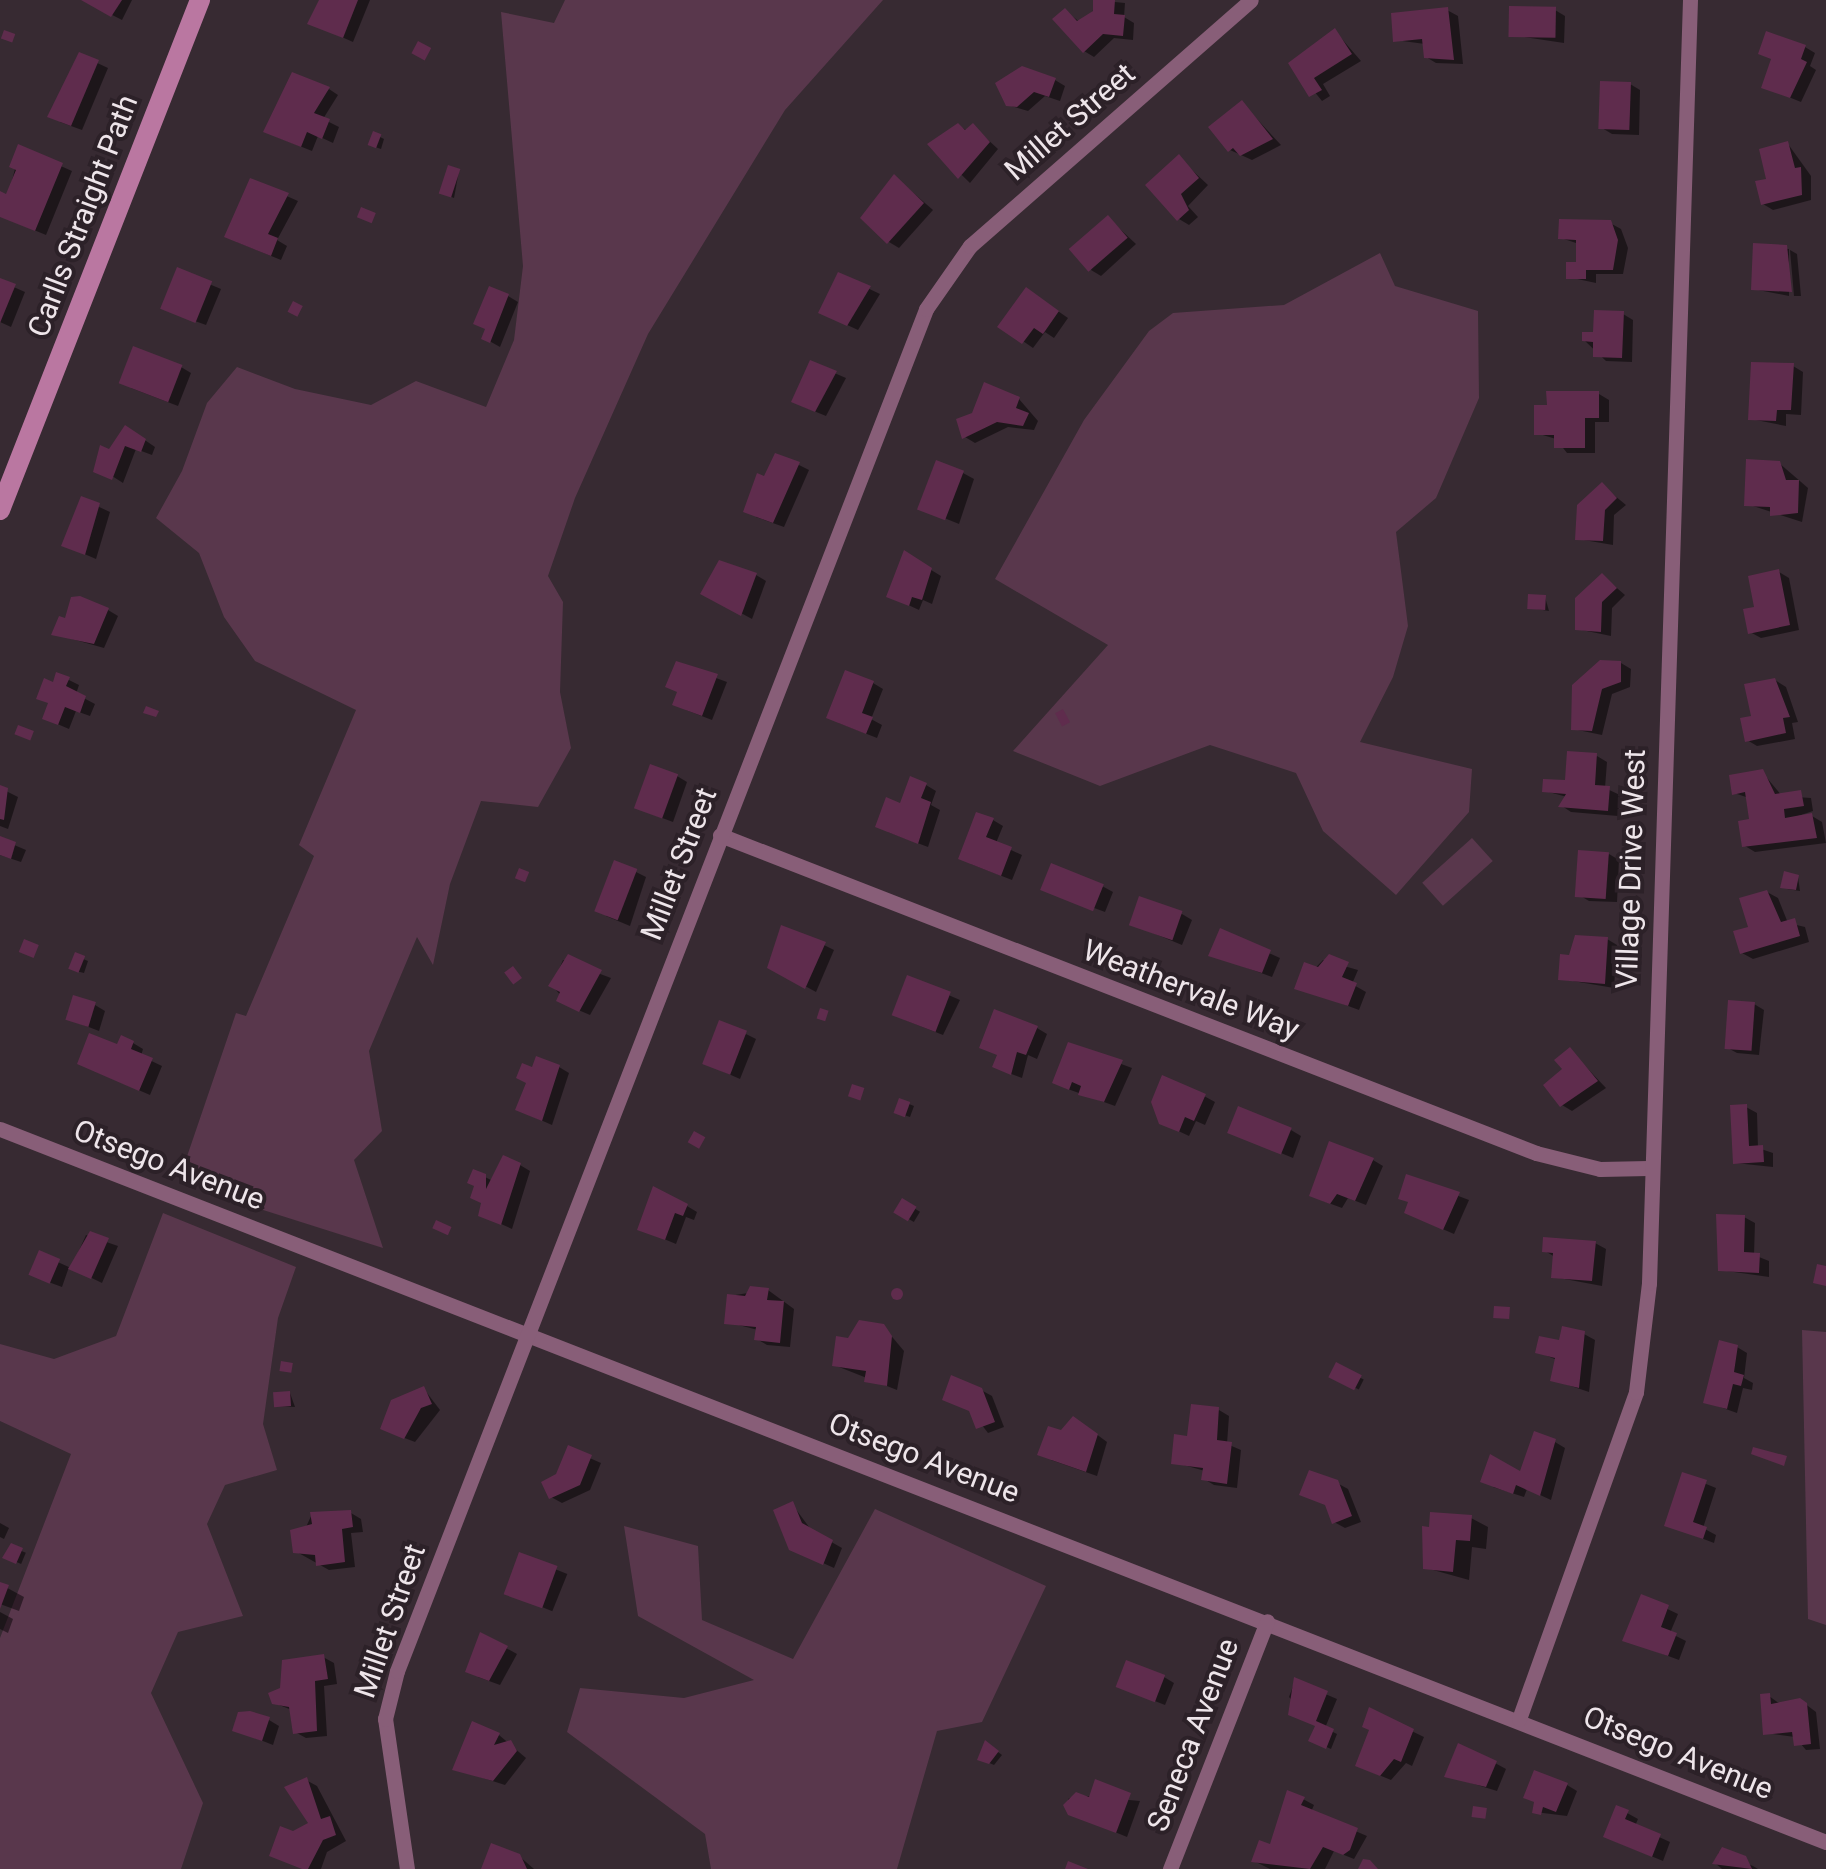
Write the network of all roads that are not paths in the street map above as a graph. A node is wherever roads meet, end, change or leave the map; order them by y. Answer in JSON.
{"nodes":[{"id":1,"x":200,"y":0,"type":"edge"},
{"id":2,"x":1251,"y":0,"type":"edge"},
{"id":3,"x":1690,"y":0,"type":"edge"},
{"id":4,"x":0,"y":510,"type":"edge"},
{"id":5,"x":720,"y":836,"type":"junction"},
{"id":6,"x":0,"y":1130,"type":"edge"},
{"id":7,"x":1648,"y":1168,"type":"junction"},
{"id":8,"x":528,"y":1334,"type":"junction"},
{"id":9,"x":1267,"y":1621,"type":"junction"},
{"id":10,"x":1519,"y":1719,"type":"junction"},
{"id":11,"x":1826,"y":1842,"type":"edge"},
{"id":12,"x":407,"y":1869,"type":"edge"},
{"id":13,"x":1170,"y":1869,"type":"edge"}],
"edges":[{"from":1,"to":4,"type":"street","name":"Carlls Straight Path"},
{"from":2,"to":5,"type":"street","name":"Millet Street"},
{"from":3,"to":7,"type":"street","name":"Village Drive West"},
{"from":5,"to":7,"type":"street","name":"Weathervale Way"},
{"from":5,"to":8,"type":"street","name":"Millet Street"},
{"from":6,"to":8,"type":"street","name":"Otsego Avenue"},
{"from":7,"to":10,"type":"street","name":"Village Drive West"},
{"from":8,"to":9,"type":"street","name":"Otsego Avenue"},
{"from":8,"to":12,"type":"street","name":"Millet Street"},
{"from":9,"to":10,"type":"street","name":"Otsego Avenue"},
{"from":9,"to":13,"type":"street","name":"Seneca Avenue"},
{"from":10,"to":11,"type":"street","name":"Otsego Avenue"}]}
